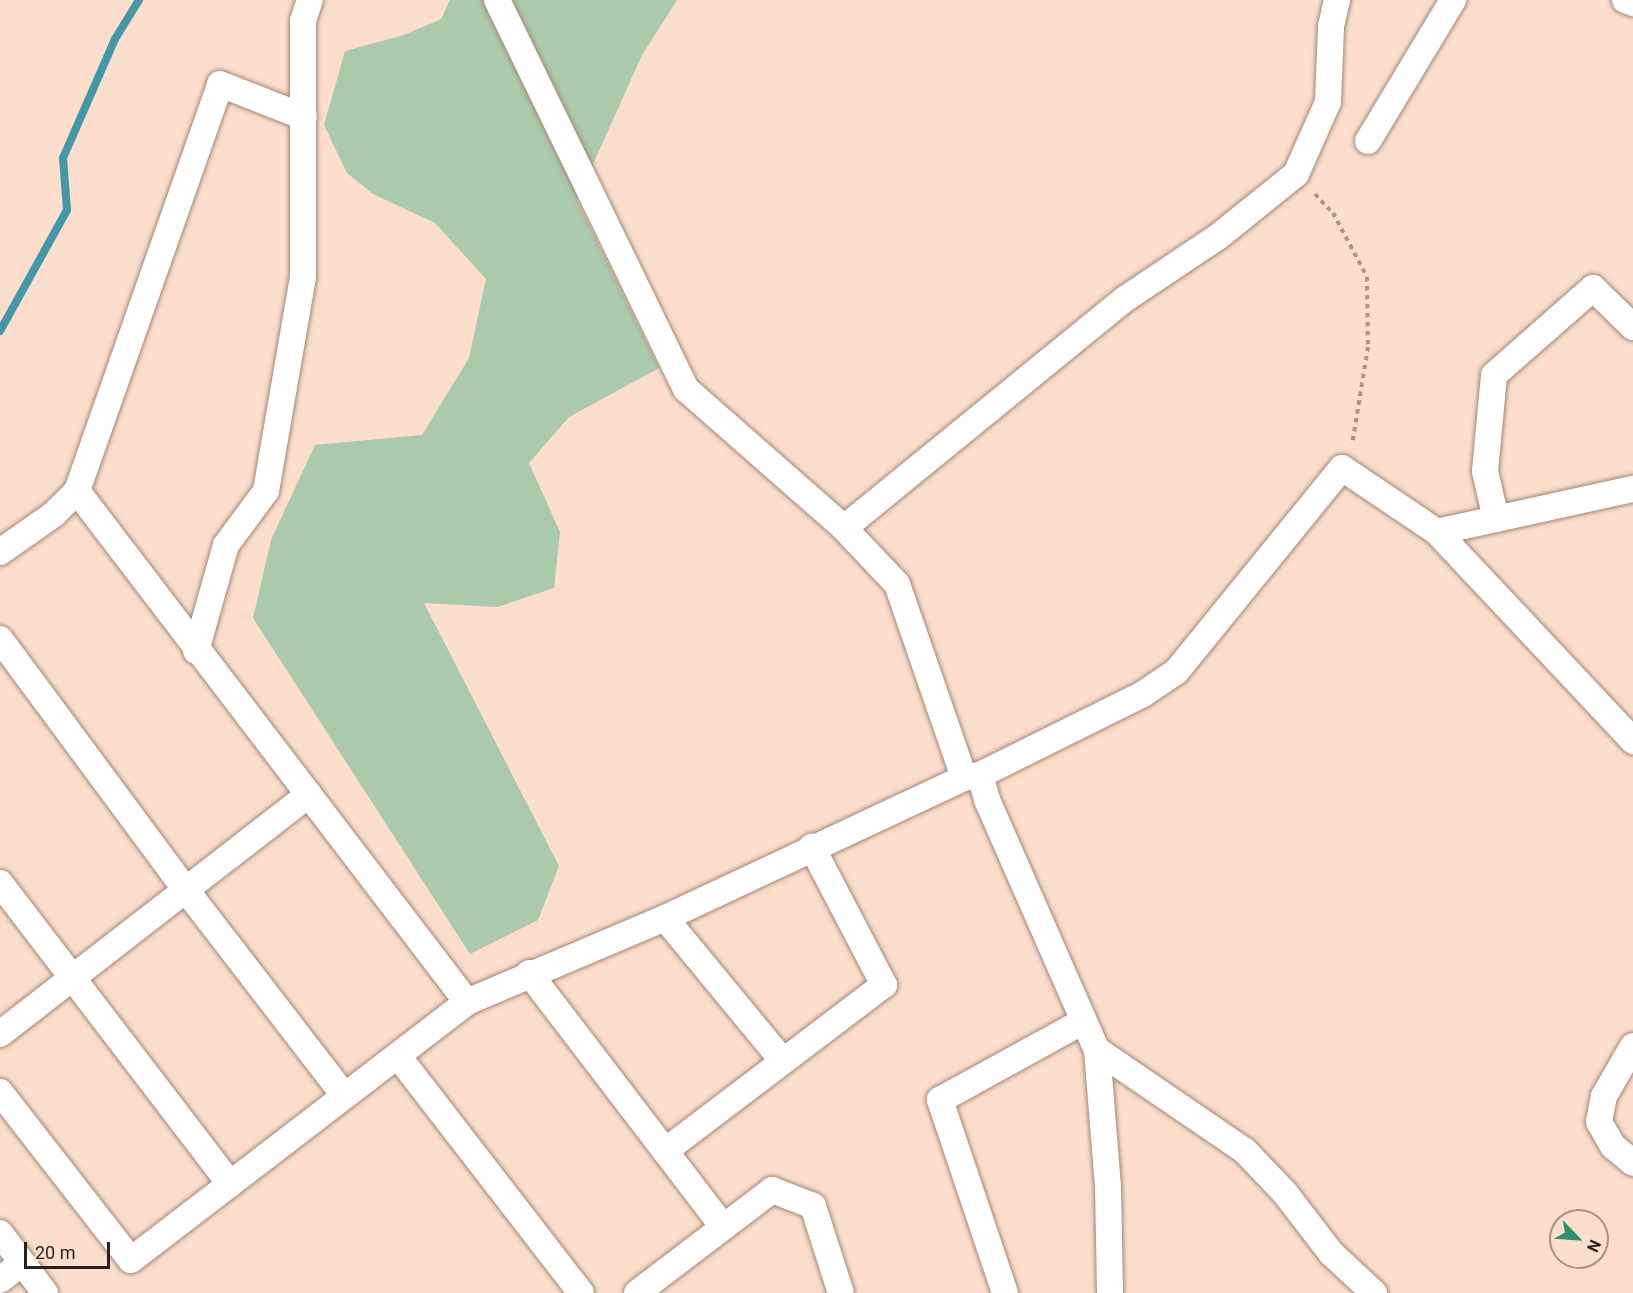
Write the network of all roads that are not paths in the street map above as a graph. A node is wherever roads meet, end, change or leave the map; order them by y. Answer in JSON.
{"nodes":[{"id":1,"x":310,"y":0,"type":"edge"},
{"id":2,"x":497,"y":0,"type":"edge"},
{"id":3,"x":1337,"y":0,"type":"edge"},
{"id":4,"x":1453,"y":0,"type":"edge"},
{"id":5,"x":1625,"y":0,"type":"edge"},
{"id":6,"x":1633,"y":3,"type":"edge"},
{"id":7,"x":304,"y":117,"type":"junction"},
{"id":8,"x":1368,"y":141,"type":"dead end"},
{"id":9,"x":1633,"y":327,"type":"edge"},
{"id":10,"x":1633,"y":489,"type":"edge"},
{"id":11,"x":77,"y":491,"type":"junction"},
{"id":12,"x":1496,"y":519,"type":"junction"},
{"id":13,"x":844,"y":528,"type":"junction"},
{"id":14,"x":1437,"y":532,"type":"junction"},
{"id":15,"x":0,"y":552,"type":"edge"},
{"id":16,"x":0,"y":639,"type":"edge"},
{"id":17,"x":196,"y":651,"type":"junction"},
{"id":18,"x":1633,"y":741,"type":"edge"},
{"id":19,"x":972,"y":776,"type":"junction"},
{"id":20,"x":309,"y":794,"type":"junction"},
{"id":21,"x":812,"y":847,"type":"junction"},
{"id":22,"x":0,"y":883,"type":"edge"},
{"id":23,"x":186,"y":890,"type":"junction"},
{"id":24,"x":665,"y":918,"type":"junction"},
{"id":25,"x":530,"y":973,"type":"junction"},
{"id":26,"x":70,"y":976,"type":"junction"},
{"id":27,"x":467,"y":1002,"type":"junction"},
{"id":28,"x":1082,"y":1022,"type":"junction"},
{"id":29,"x":0,"y":1034,"type":"edge"},
{"id":30,"x":1633,"y":1046,"type":"edge"},
{"id":31,"x":1097,"y":1050,"type":"junction"},
{"id":32,"x":398,"y":1056,"type":"junction"},
{"id":33,"x":782,"y":1060,"type":"junction"},
{"id":34,"x":0,"y":1092,"type":"edge"},
{"id":35,"x":344,"y":1095,"type":"junction"},
{"id":36,"x":665,"y":1151,"type":"junction"},
{"id":37,"x":1633,"y":1163,"type":"edge"},
{"id":38,"x":230,"y":1184,"type":"junction"},
{"id":39,"x":723,"y":1227,"type":"junction"},
{"id":40,"x":0,"y":1233,"type":"edge"},
{"id":41,"x":22,"y":1263,"type":"junction"},
{"id":42,"x":0,"y":1280,"type":"edge"},
{"id":43,"x":45,"y":1293,"type":"edge"},
{"id":44,"x":581,"y":1293,"type":"edge"},
{"id":45,"x":637,"y":1293,"type":"edge"},
{"id":46,"x":841,"y":1293,"type":"edge"},
{"id":47,"x":1005,"y":1293,"type":"edge"},
{"id":48,"x":1110,"y":1293,"type":"edge"},
{"id":49,"x":1374,"y":1293,"type":"edge"}],
"edges":[{"from":1,"to":7,"type":"street"},
{"from":2,"to":13,"type":"street"},
{"from":3,"to":13,"type":"street"},
{"from":4,"to":8,"type":"street"},
{"from":5,"to":6,"type":"street"},
{"from":7,"to":11,"type":"street"},
{"from":7,"to":17,"type":"street"},
{"from":9,"to":12,"type":"street"},
{"from":10,"to":12,"type":"street"},
{"from":11,"to":15,"type":"street"},
{"from":11,"to":17,"type":"street"},
{"from":12,"to":14,"type":"street"},
{"from":13,"to":19,"type":"street"},
{"from":14,"to":18,"type":"street"},
{"from":14,"to":19,"type":"street"},
{"from":16,"to":23,"type":"street"},
{"from":17,"to":20,"type":"street"},
{"from":19,"to":21,"type":"street"},
{"from":19,"to":28,"type":"street"},
{"from":20,"to":23,"type":"street"},
{"from":20,"to":27,"type":"street"},
{"from":21,"to":24,"type":"street"},
{"from":21,"to":33,"type":"street"},
{"from":22,"to":26,"type":"street"},
{"from":23,"to":26,"type":"street"},
{"from":23,"to":35,"type":"street"},
{"from":24,"to":25,"type":"street"},
{"from":24,"to":33,"type":"street"},
{"from":25,"to":27,"type":"street"},
{"from":25,"to":36,"type":"street"},
{"from":26,"to":29,"type":"street"},
{"from":26,"to":38,"type":"street"},
{"from":27,"to":32,"type":"street"},
{"from":28,"to":31,"type":"street"},
{"from":28,"to":47,"type":"street"},
{"from":30,"to":37,"type":"street"},
{"from":31,"to":48,"type":"street"},
{"from":31,"to":49,"type":"street"},
{"from":32,"to":35,"type":"street"},
{"from":32,"to":44,"type":"street"},
{"from":33,"to":36,"type":"street"},
{"from":34,"to":38,"type":"street"},
{"from":35,"to":38,"type":"street"},
{"from":36,"to":39,"type":"street"},
{"from":39,"to":45,"type":"street"},
{"from":39,"to":46,"type":"street"},
{"from":40,"to":41,"type":"street"},
{"from":41,"to":42,"type":"street"},
{"from":41,"to":43,"type":"street"}]}
